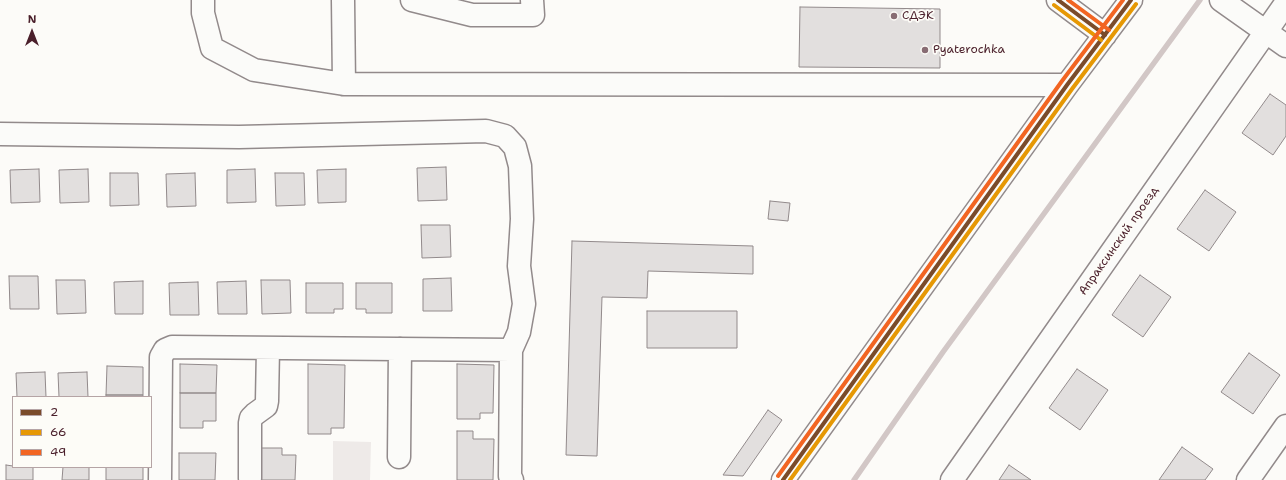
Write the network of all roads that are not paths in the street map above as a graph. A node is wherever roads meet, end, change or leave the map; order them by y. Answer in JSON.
{"nodes":[{"id":1,"x":202,"y":0,"type":"edge"},
{"id":2,"x":343,"y":0,"type":"edge"},
{"id":3,"x":412,"y":0,"type":"edge"},
{"id":4,"x":532,"y":0,"type":"edge"},
{"id":5,"x":1058,"y":0,"type":"edge"},
{"id":6,"x":1131,"y":0,"type":"edge"},
{"id":7,"x":1221,"y":0,"type":"edge"},
{"id":8,"x":1286,"y":2,"type":"edge"},
{"id":9,"x":1266,"y":32,"type":"junction"},
{"id":10,"x":1105,"y":35,"type":"junction"},
{"id":11,"x":1286,"y":46,"type":"edge"},
{"id":12,"x":344,"y":84,"type":"junction"},
{"id":13,"x":1068,"y":85,"type":"junction"},
{"id":14,"x":0,"y":134,"type":"edge"},
{"id":15,"x":268,"y":348,"type":"junction"},
{"id":16,"x":400,"y":349,"type":"junction"},
{"id":17,"x":511,"y":350,"type":"junction"},
{"id":18,"x":1286,"y":426,"type":"edge"},
{"id":19,"x":399,"y":457,"type":"dead end"},
{"id":20,"x":250,"y":478,"type":"dead end"},
{"id":21,"x":160,"y":480,"type":"edge"},
{"id":22,"x":512,"y":480,"type":"edge"},
{"id":23,"x":783,"y":480,"type":"edge"},
{"id":24,"x":952,"y":480,"type":"edge"},
{"id":25,"x":1248,"y":480,"type":"edge"}],
"edges":[{"from":1,"to":12,"type":"street"},
{"from":2,"to":12,"type":"street"},
{"from":3,"to":4,"type":"street"},
{"from":5,"to":10,"type":"street"},
{"from":6,"to":10,"type":"street"},
{"from":7,"to":9,"type":"street"},
{"from":8,"to":9,"type":"street","name":"Апраксинский проезд"},
{"from":9,"to":11,"type":"street"},
{"from":9,"to":24,"type":"street","name":"Апраксинский проезд"},
{"from":10,"to":13,"type":"street"},
{"from":12,"to":13,"type":"street"},
{"from":13,"to":23,"type":"street"},
{"from":14,"to":17,"type":"street"},
{"from":15,"to":16,"type":"street"},
{"from":15,"to":20,"type":"street"},
{"from":15,"to":21,"type":"street"},
{"from":16,"to":17,"type":"street"},
{"from":16,"to":19,"type":"street"},
{"from":17,"to":22,"type":"street"},
{"from":18,"to":25,"type":"street"}]}
